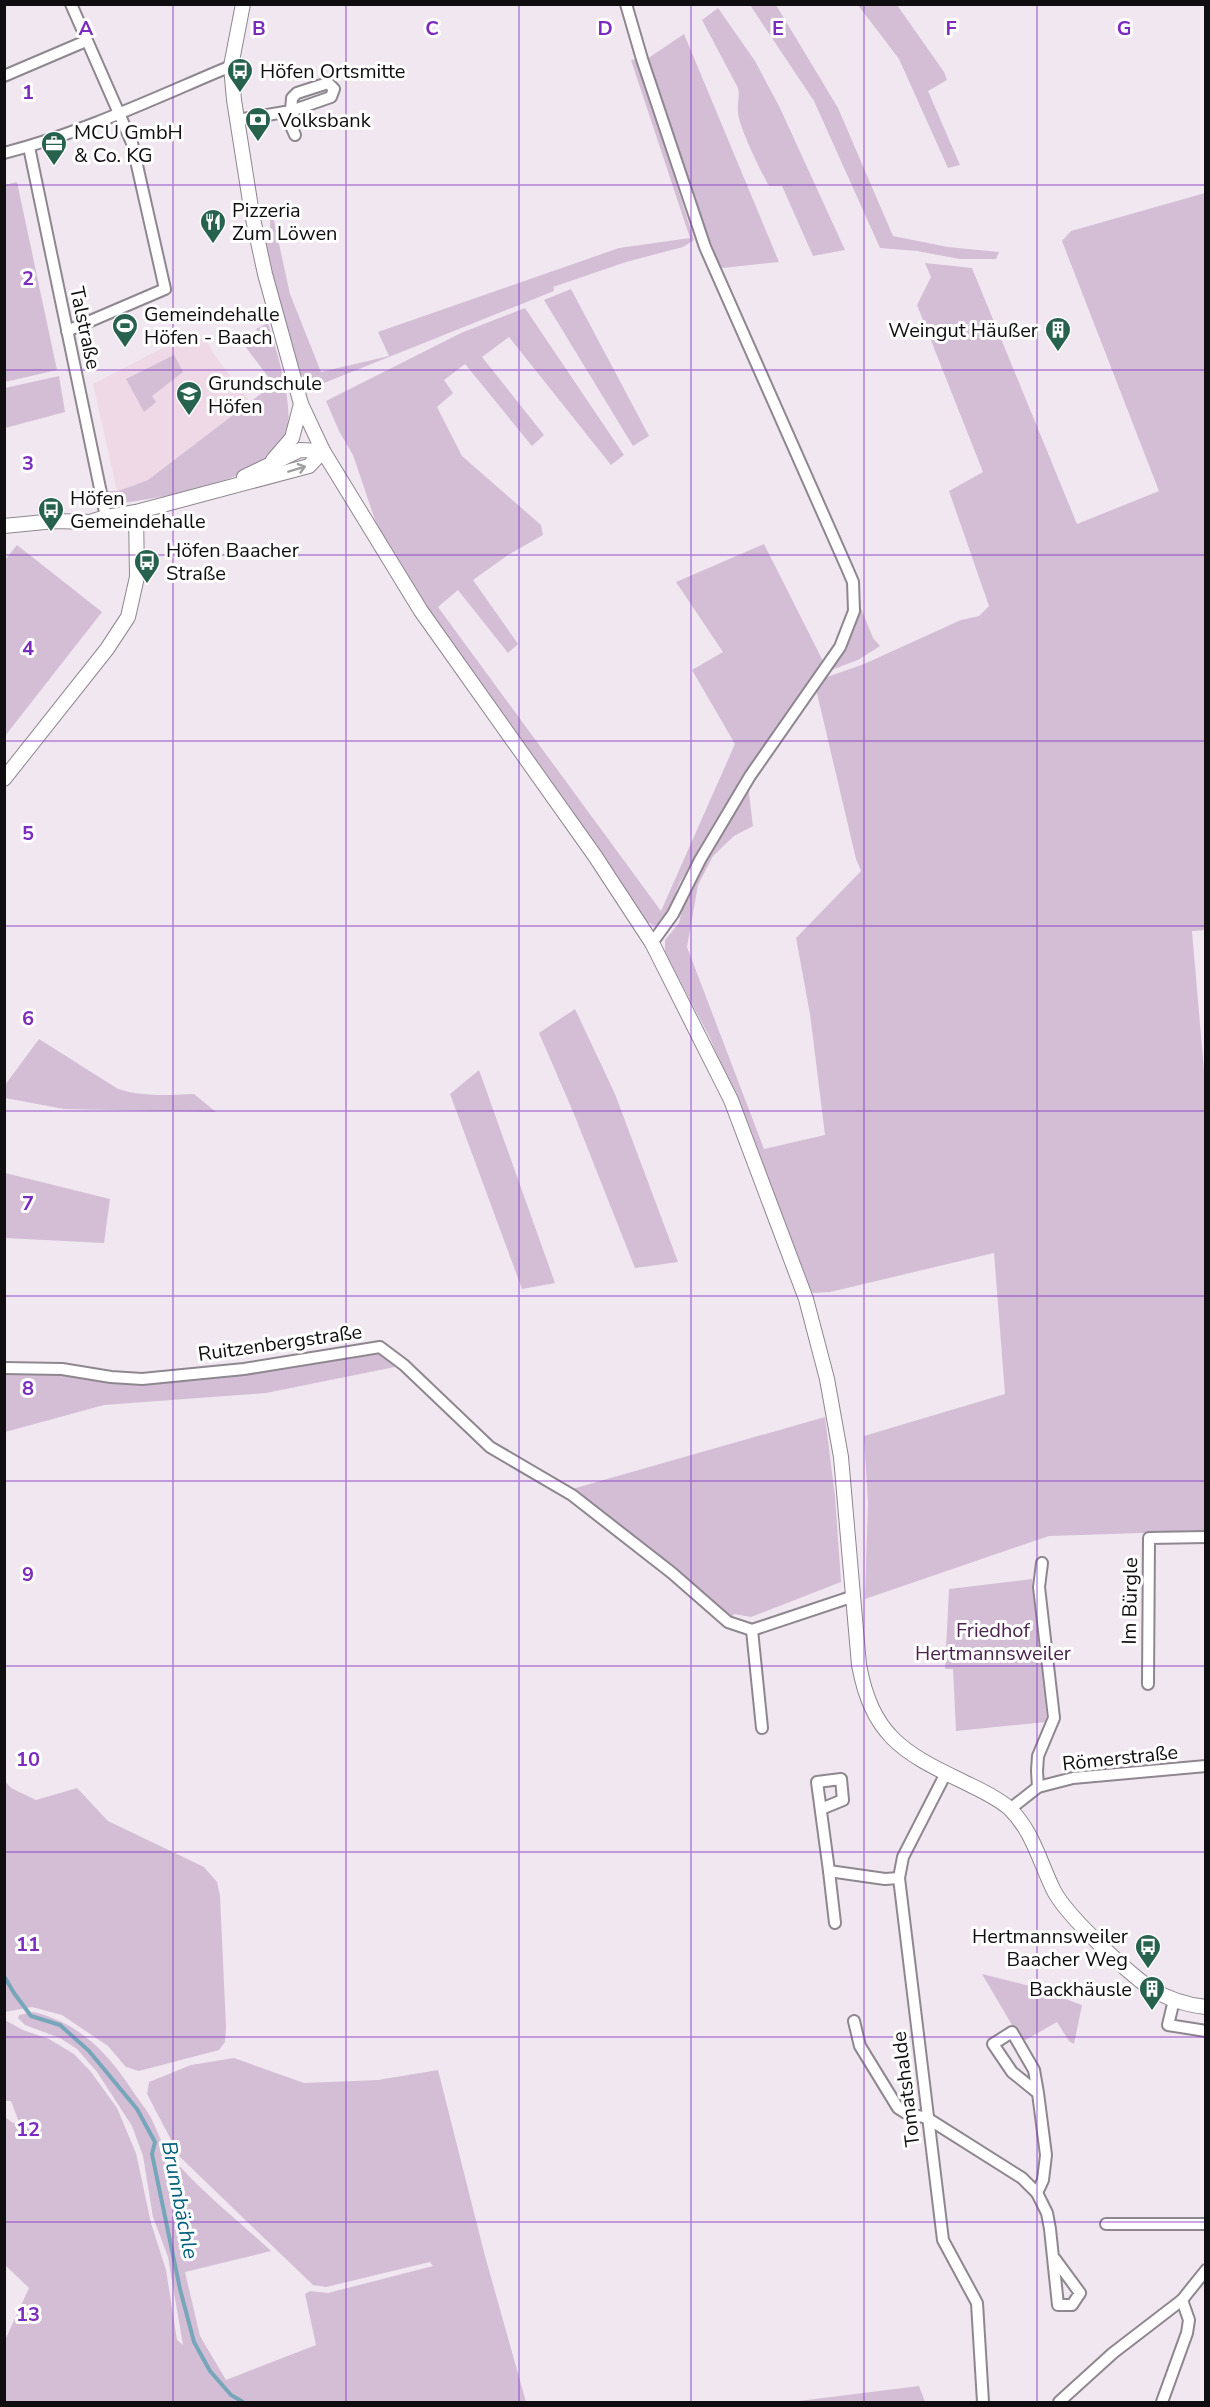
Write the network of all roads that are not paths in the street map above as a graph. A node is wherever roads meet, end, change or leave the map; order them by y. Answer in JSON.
{"nodes":[{"id":1,"x":71,"y":4,"type":"edge"},
{"id":2,"x":243,"y":4,"type":"edge"},
{"id":3,"x":626,"y":4,"type":"edge"},
{"id":4,"x":86,"y":41,"type":"junction"},
{"id":5,"x":231,"y":66,"type":"junction"},
{"id":6,"x":4,"y":76,"type":"edge"},
{"id":7,"x":119,"y":112,"type":"junction"},
{"id":8,"x":237,"y":120,"type":"junction"},
{"id":9,"x":295,"y":135,"type":"dead end"},
{"id":10,"x":29,"y":147,"type":"junction"},
{"id":11,"x":4,"y":153,"type":"edge"},
{"id":12,"x":67,"y":331,"type":"junction"},
{"id":13,"x":302,"y":405,"type":"junction"},
{"id":14,"x":323,"y":451,"type":"junction"},
{"id":15,"x":258,"y":471,"type":"junction"},
{"id":16,"x":224,"y":487,"type":"junction"},
{"id":17,"x":136,"y":512,"type":"junction"},
{"id":18,"x":106,"y":517,"type":"junction"},
{"id":19,"x":4,"y":526,"type":"edge"},
{"id":20,"x":4,"y":779,"type":"edge"},
{"id":21,"x":652,"y":943,"type":"junction"},
{"id":22,"x":4,"y":1368,"type":"edge"},
{"id":23,"x":1206,"y":1537,"type":"edge"},
{"id":24,"x":1042,"y":1563,"type":"dead end"},
{"id":25,"x":851,"y":1597,"type":"junction"},
{"id":26,"x":752,"y":1630,"type":"junction"},
{"id":27,"x":1148,"y":1684,"type":"dead end"},
{"id":28,"x":762,"y":1728,"type":"dead end"},
{"id":29,"x":1206,"y":1767,"type":"edge"},
{"id":30,"x":946,"y":1773,"type":"junction"},
{"id":31,"x":1038,"y":1787,"type":"junction"},
{"id":32,"x":821,"y":1809,"type":"dead end"},
{"id":33,"x":1010,"y":1809,"type":"junction"},
{"id":34,"x":829,"y":1871,"type":"junction"},
{"id":35,"x":899,"y":1878,"type":"junction"},
{"id":36,"x":835,"y":1923,"type":"dead end"},
{"id":37,"x":1174,"y":2000,"type":"junction"},
{"id":38,"x":1206,"y":2007,"type":"edge"},
{"id":39,"x":854,"y":2021,"type":"dead end"},
{"id":40,"x":1206,"y":2031,"type":"edge"},
{"id":41,"x":1038,"y":2093,"type":"junction"},
{"id":42,"x":927,"y":2118,"type":"junction"},
{"id":43,"x":1037,"y":2193,"type":"junction"},
{"id":44,"x":1106,"y":2224,"type":"dead end"},
{"id":45,"x":1206,"y":2224,"type":"edge"},
{"id":46,"x":1055,"y":2259,"type":"dead end"},
{"id":47,"x":1206,"y":2270,"type":"edge"},
{"id":48,"x":1182,"y":2300,"type":"junction"},
{"id":49,"x":983,"y":2403,"type":"edge"},
{"id":50,"x":1059,"y":2403,"type":"edge"},
{"id":51,"x":1162,"y":2403,"type":"edge"}],
"edges":[{"from":1,"to":4,"type":"street"},
{"from":2,"to":5,"type":"street"},
{"from":3,"to":21,"type":"street"},
{"from":4,"to":6,"type":"street"},
{"from":4,"to":7,"type":"street"},
{"from":5,"to":7,"type":"street"},
{"from":5,"to":8,"type":"street"},
{"from":7,"to":10,"type":"street"},
{"from":7,"to":12,"type":"street"},
{"from":8,"to":9,"type":"street"},
{"from":8,"to":13,"type":"street"},
{"from":10,"to":11,"type":"street"},
{"from":10,"to":12,"type":"street","name":"Talstraße"},
{"from":12,"to":18,"type":"street","name":"Talstraße"},
{"from":13,"to":14,"type":"street"},
{"from":13,"to":15,"type":"street"},
{"from":14,"to":15,"type":"street"},
{"from":16,"to":14,"type":"street","one_way":true},
{"from":14,"to":21,"type":"street"},
{"from":15,"to":16,"type":"street"},
{"from":16,"to":17,"type":"street"},
{"from":17,"to":18,"type":"street"},
{"from":17,"to":20,"type":"street"},
{"from":18,"to":19,"type":"street"},
{"from":21,"to":25,"type":"street"},
{"from":22,"to":26,"type":"street","name":"Ruitzenbergstraße"},
{"from":23,"to":27,"type":"street","name":"Im Bürgle"},
{"from":24,"to":31,"type":"street"},
{"from":25,"to":26,"type":"street"},
{"from":25,"to":30,"type":"street"},
{"from":26,"to":28,"type":"street"},
{"from":29,"to":31,"type":"street","name":"Römerstraße"},
{"from":30,"to":33,"type":"street"},
{"from":30,"to":35,"type":"street","name":"Tomatshalde"},
{"from":31,"to":33,"type":"street","name":"Römerstraße"},
{"from":32,"to":34,"type":"street"},
{"from":33,"to":37,"type":"street"},
{"from":34,"to":35,"type":"street"},
{"from":34,"to":36,"type":"street"},
{"from":35,"to":42,"type":"street","name":"Tomatshalde"},
{"from":37,"to":38,"type":"street"},
{"from":37,"to":40,"type":"street"},
{"from":39,"to":42,"type":"street"},
{"from":41,"to":41,"type":"street"},
{"from":41,"to":43,"type":"street"},
{"from":42,"to":43,"type":"street"},
{"from":42,"to":49,"type":"street","name":"Tomatshalde"},
{"from":43,"to":46,"type":"street"},
{"from":44,"to":45,"type":"street"},
{"from":47,"to":48,"type":"street"},
{"from":48,"to":50,"type":"street"},
{"from":48,"to":51,"type":"street"}]}
